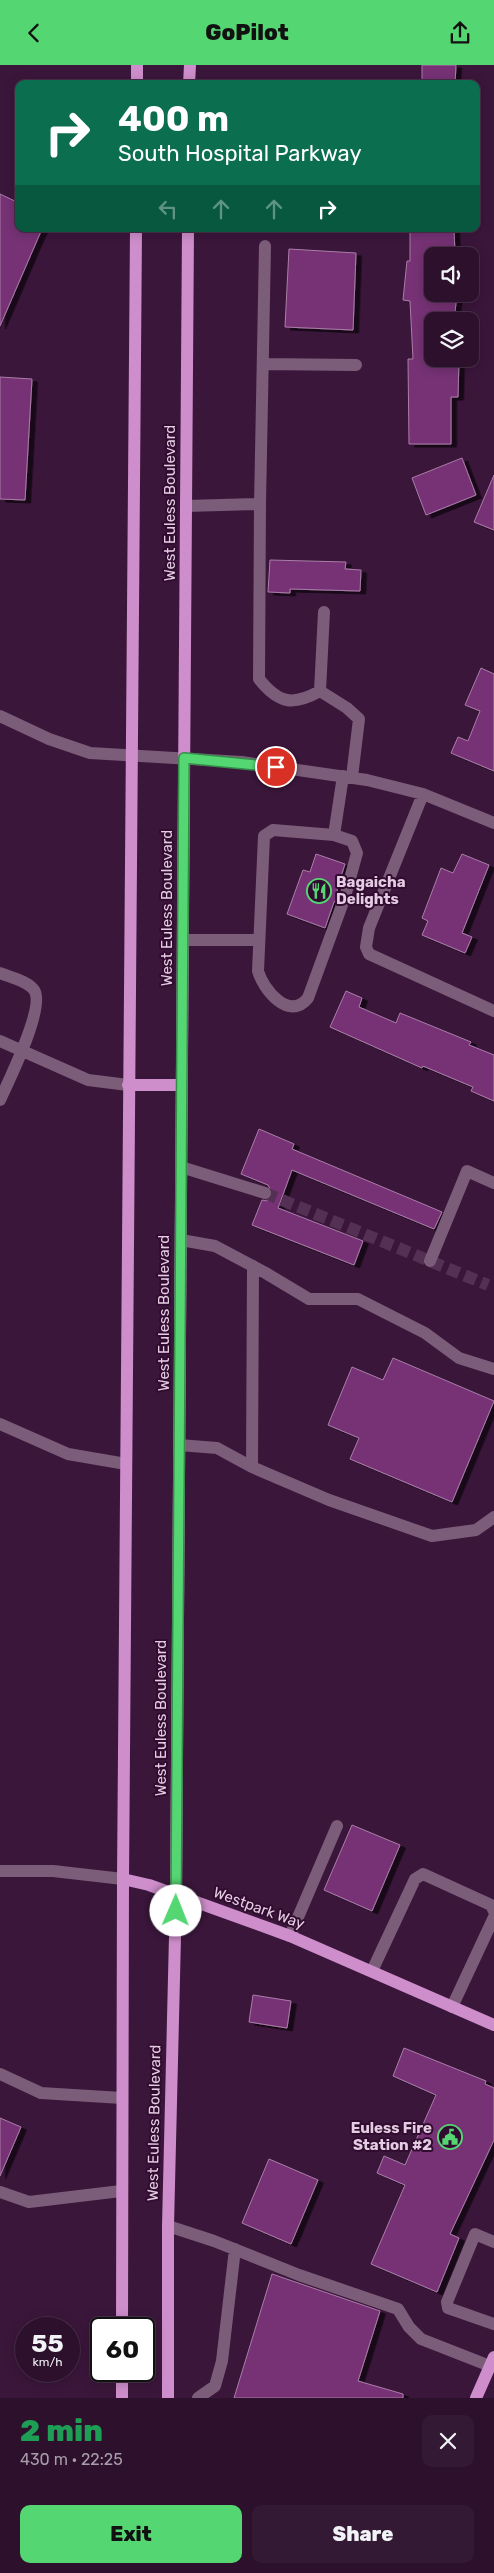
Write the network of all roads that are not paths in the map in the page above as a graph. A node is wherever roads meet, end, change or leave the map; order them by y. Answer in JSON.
{"nodes":[{"id":1,"x":137,"y":65,"type":"edge"},
{"id":2,"x":190,"y":65,"type":"edge"},
{"id":3,"x":137,"y":80,"type":"edge"},
{"id":4,"x":189,"y":80,"type":"edge"},
{"id":5,"x":136,"y":232,"type":"edge"},
{"id":6,"x":188,"y":232,"type":"edge"},
{"id":7,"x":265,"y":246,"type":"dead end"},
{"id":8,"x":263,"y":364,"type":"junction"},
{"id":9,"x":356,"y":365,"type":"dead end"},
{"id":10,"x":260,"y":505,"type":"junction"},
{"id":11,"x":186,"y":506,"type":"junction"},
{"id":12,"x":324,"y":612,"type":"dead end"},
{"id":13,"x":320,"y":691,"type":"junction"},
{"id":14,"x":0,"y":716,"type":"edge"},
{"id":15,"x":131,"y":757,"type":"junction"},
{"id":16,"x":184,"y":758,"type":"junction"},
{"id":17,"x":348,"y":777,"type":"junction"},
{"id":18,"x":422,"y":794,"type":"junction"},
{"id":19,"x":494,"y":823,"type":"edge"},
{"id":20,"x":334,"y":835,"type":"junction"},
{"id":21,"x":346,"y":893,"type":"dead end"},
{"id":22,"x":342,"y":905,"type":"dead end"},
{"id":23,"x":183,"y":940,"type":"junction"},
{"id":24,"x":259,"y":940,"type":"junction"},
{"id":25,"x":0,"y":973,"type":"edge"},
{"id":26,"x":494,"y":1011,"type":"edge"},
{"id":27,"x":0,"y":1041,"type":"edge"},
{"id":28,"x":22,"y":1051,"type":"junction"},
{"id":29,"x":128,"y":1085,"type":"junction"},
{"id":30,"x":182,"y":1085,"type":"junction"},
{"id":31,"x":0,"y":1100,"type":"edge"},
{"id":32,"x":181,"y":1167,"type":"junction"},
{"id":33,"x":494,"y":1183,"type":"edge"},
{"id":34,"x":265,"y":1193,"type":"tunnel mouth"},
{"id":35,"x":181,"y":1240,"type":"junction"},
{"id":36,"x":430,"y":1261,"type":"dead end"},
{"id":37,"x":253,"y":1266,"type":"junction"},
{"id":38,"x":494,"y":1369,"type":"edge"},
{"id":39,"x":0,"y":1424,"type":"edge"},
{"id":40,"x":180,"y":1445,"type":"junction"},
{"id":41,"x":126,"y":1464,"type":"junction"},
{"id":42,"x":252,"y":1467,"type":"junction"},
{"id":43,"x":494,"y":1517,"type":"edge"},
{"id":44,"x":337,"y":1826,"type":"dead end"},
{"id":45,"x":0,"y":1871,"type":"edge"},
{"id":46,"x":123,"y":1879,"type":"junction"},
{"id":47,"x":176,"y":1895,"type":"junction"},
{"id":48,"x":494,"y":1911,"type":"edge"},
{"id":49,"x":494,"y":1917,"type":"edge"},
{"id":50,"x":290,"y":1936,"type":"junction"},
{"id":51,"x":372,"y":1971,"type":"junction"},
{"id":52,"x":452,"y":2007,"type":"junction"},
{"id":53,"x":494,"y":2025,"type":"edge"},
{"id":54,"x":0,"y":2074,"type":"edge"},
{"id":55,"x":122,"y":2098,"type":"junction"},
{"id":56,"x":121,"y":2191,"type":"junction"},
{"id":57,"x":0,"y":2192,"type":"edge"},
{"id":58,"x":168,"y":2226,"type":"junction"},
{"id":59,"x":494,"y":2242,"type":"edge"},
{"id":60,"x":235,"y":2249,"type":"junction"},
{"id":61,"x":122,"y":2317,"type":"edge"},
{"id":62,"x":494,"y":2324,"type":"edge"},
{"id":63,"x":492,"y":2362,"type":"edge"},
{"id":64,"x":122,"y":2382,"type":"edge"},
{"id":65,"x":122,"y":2398,"type":"edge"},
{"id":66,"x":168,"y":2398,"type":"edge"},
{"id":67,"x":198,"y":2398,"type":"edge"},
{"id":68,"x":476,"y":2398,"type":"edge"}],
"edges":[{"from":1,"to":3,"type":"main road"},
{"from":2,"to":4,"type":"main road"},
{"from":5,"to":15,"type":"main road"},
{"from":6,"to":11,"type":"main road","name":"West Euless Boulevard"},
{"from":7,"to":8,"type":"street"},
{"from":8,"to":9,"type":"street"},
{"from":8,"to":10,"type":"street"},
{"from":10,"to":11,"type":"street"},
{"from":10,"to":13,"type":"street"},
{"from":11,"to":16,"type":"main road","name":"West Euless Boulevard"},
{"from":12,"to":13,"type":"street"},
{"from":13,"to":17,"type":"street"},
{"from":14,"to":15,"type":"street"},
{"from":15,"to":16,"type":"street"},
{"from":15,"to":29,"type":"main road"},
{"from":16,"to":17,"type":"street"},
{"from":16,"to":23,"type":"main road","name":"West Euless Boulevard"},
{"from":17,"to":18,"type":"street"},
{"from":17,"to":20,"type":"street"},
{"from":18,"to":19,"type":"street"},
{"from":18,"to":26,"type":"street"},
{"from":20,"to":21,"type":"street"},
{"from":20,"to":24,"type":"street"},
{"from":22,"to":24,"type":"street"},
{"from":23,"to":24,"type":"street"},
{"from":23,"to":30,"type":"main road","name":"West Euless Boulevard"},
{"from":25,"to":28,"type":"street"},
{"from":27,"to":28,"type":"street"},
{"from":28,"to":29,"type":"street"},
{"from":28,"to":31,"type":"street"},
{"from":29,"to":30,"type":"main road"},
{"from":29,"to":41,"type":"main road"},
{"from":30,"to":32,"type":"main road","name":"West Euless Boulevard"},
{"from":32,"to":34,"type":"street"},
{"from":32,"to":35,"type":"main road","name":"West Euless Boulevard"},
{"from":33,"to":36,"type":"street"},
{"from":35,"to":37,"type":"street"},
{"from":35,"to":40,"type":"main road","name":"West Euless Boulevard"},
{"from":37,"to":38,"type":"street"},
{"from":37,"to":42,"type":"street"},
{"from":39,"to":41,"type":"street"},
{"from":40,"to":42,"type":"street"},
{"from":40,"to":47,"type":"main road","name":"West Euless Boulevard"},
{"from":41,"to":46,"type":"main road"},
{"from":42,"to":43,"type":"street"},
{"from":44,"to":50,"type":"street"},
{"from":45,"to":46,"type":"street","name":"Westpark Way"},
{"from":46,"to":47,"type":"main road","name":"Westpark Way"},
{"from":46,"to":55,"type":"main road"},
{"from":47,"to":50,"type":"main road","name":"Westpark Way"},
{"from":47,"to":58,"type":"main road","name":"West Euless Boulevard"},
{"from":48,"to":51,"type":"street"},
{"from":49,"to":52,"type":"street"},
{"from":50,"to":51,"type":"main road","name":"Westpark Way"},
{"from":51,"to":52,"type":"main road","name":"Westpark Way"},
{"from":52,"to":53,"type":"main road","name":"Westpark Way"},
{"from":54,"to":55,"type":"street"},
{"from":55,"to":56,"type":"main road"},
{"from":56,"to":57,"type":"street"},
{"from":56,"to":61,"type":"main road"},
{"from":58,"to":60,"type":"street"},
{"from":58,"to":66,"type":"main road","name":"West Euless Boulevard"},
{"from":59,"to":62,"type":"street"},
{"from":60,"to":63,"type":"street"},
{"from":60,"to":67,"type":"street"},
{"from":63,"to":68,"type":"main road"},
{"from":64,"to":65,"type":"main road"}]}
